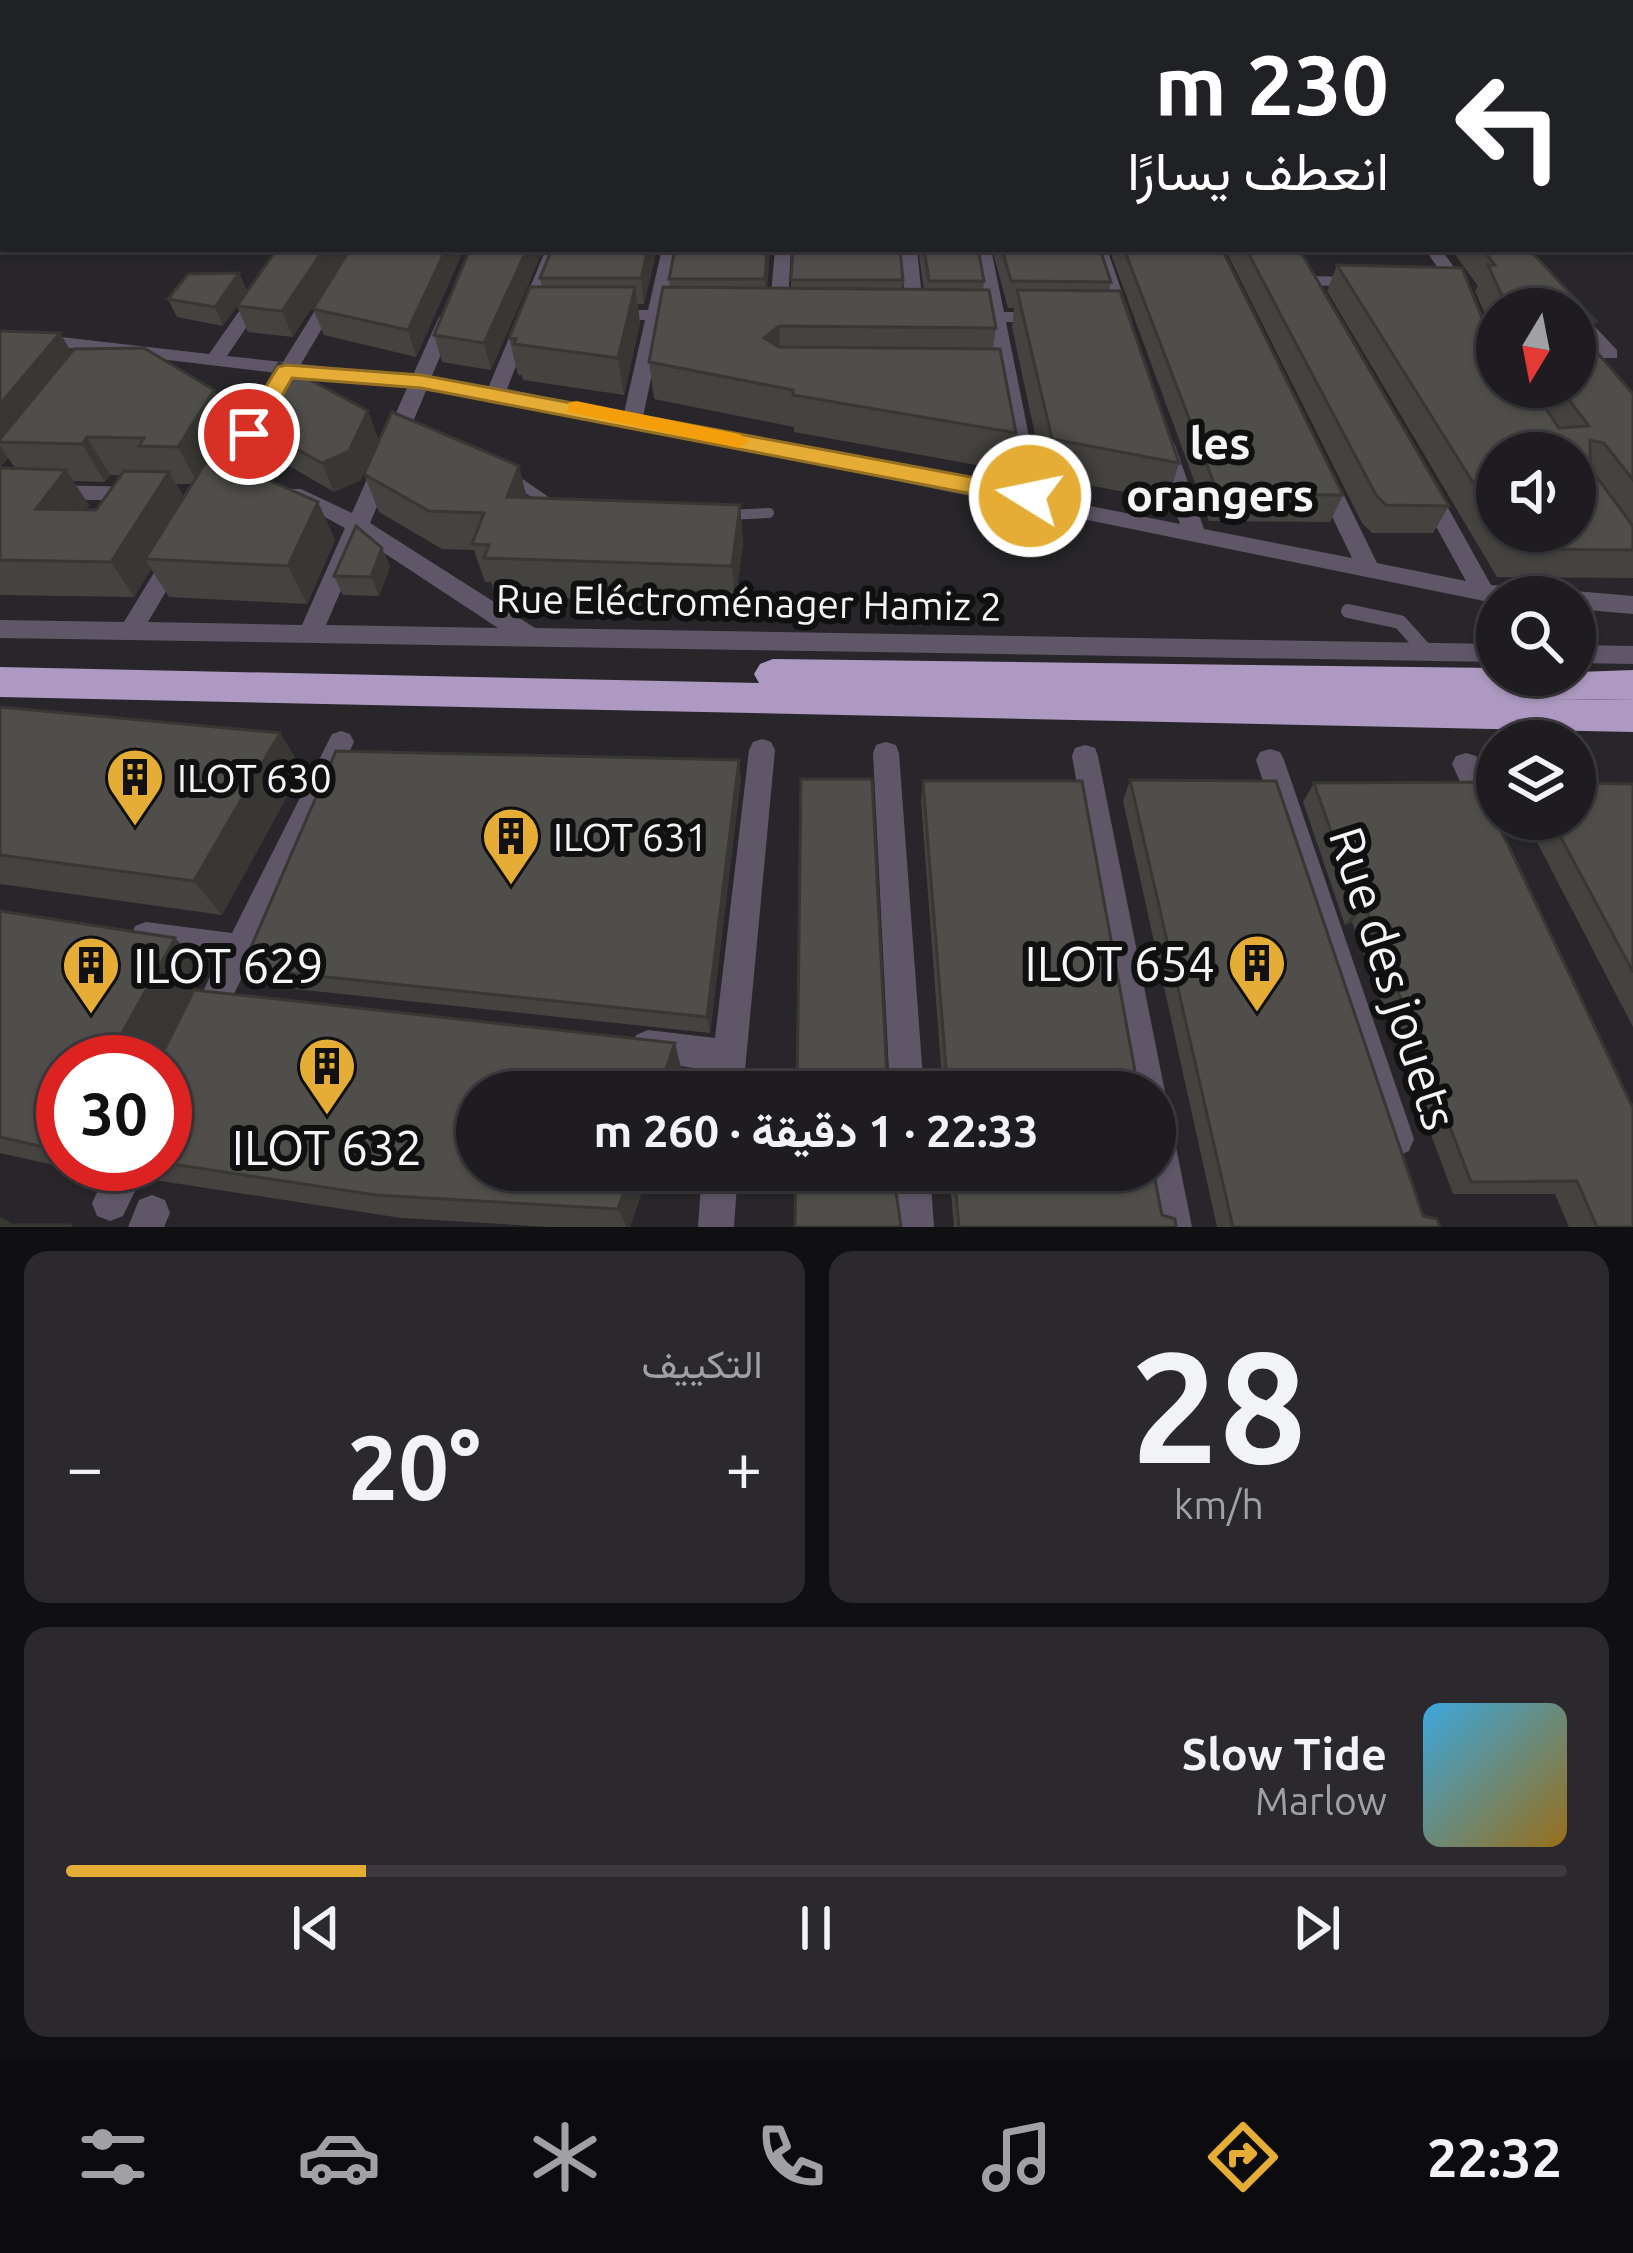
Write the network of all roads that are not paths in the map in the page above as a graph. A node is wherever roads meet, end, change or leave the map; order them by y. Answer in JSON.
{"nodes":[{"id":1,"x":289,"y":252,"type":"edge"},
{"id":2,"x":359,"y":252,"type":"edge"},
{"id":3,"x":553,"y":252,"type":"edge"},
{"id":4,"x":669,"y":252,"type":"edge"},
{"id":5,"x":783,"y":252,"type":"edge"},
{"id":6,"x":909,"y":252,"type":"edge"},
{"id":7,"x":984,"y":252,"type":"edge"},
{"id":8,"x":1100,"y":252,"type":"edge"},
{"id":9,"x":1435,"y":252,"type":"edge"},
{"id":10,"x":1394,"y":283,"type":"edge"},
{"id":11,"x":1437,"y":284,"type":"edge"},
{"id":12,"x":1459,"y":284,"type":"junction"},
{"id":13,"x":459,"y":293,"type":"edge"},
{"id":14,"x":530,"y":313,"type":"junction"},
{"id":15,"x":1328,"y":313,"type":"edge"},
{"id":16,"x":550,"y":314,"type":"edge"},
{"id":17,"x":592,"y":314,"type":"edge"},
{"id":18,"x":654,"y":315,"type":"junction"},
{"id":19,"x":716,"y":315,"type":"edge"},
{"id":20,"x":758,"y":315,"type":"edge"},
{"id":21,"x":778,"y":315,"type":"junction"},
{"id":22,"x":801,"y":315,"type":"edge"},
{"id":23,"x":892,"y":316,"type":"edge"},
{"id":24,"x":915,"y":316,"type":"junction"},
{"id":25,"x":996,"y":317,"type":"junction"},
{"id":26,"x":1059,"y":317,"type":"edge"},
{"id":27,"x":1476,"y":318,"type":"edge"},
{"id":28,"x":0,"y":335,"type":"edge"},
{"id":29,"x":1130,"y":339,"type":"edge"},
{"id":30,"x":1596,"y":339,"type":"edge"},
{"id":31,"x":1610,"y":354,"type":"dead end"},
{"id":32,"x":213,"y":362,"type":"junction"},
{"id":33,"x":286,"y":371,"type":"junction"},
{"id":34,"x":985,"y":375,"type":"edge"},
{"id":35,"x":1007,"y":375,"type":"junction"},
{"id":36,"x":421,"y":381,"type":"junction"},
{"id":37,"x":496,"y":393,"type":"junction"},
{"id":38,"x":633,"y":418,"type":"junction"},
{"id":39,"x":1158,"y":424,"type":"edge"},
{"id":40,"x":400,"y":429,"type":"junction"},
{"id":41,"x":421,"y":438,"type":"edge"},
{"id":42,"x":1318,"y":465,"type":"edge"},
{"id":43,"x":486,"y":467,"type":"edge"},
{"id":44,"x":1417,"y":473,"type":"edge"},
{"id":45,"x":252,"y":475,"type":"junction"},
{"id":46,"x":5,"y":484,"type":"edge"},
{"id":47,"x":1030,"y":496,"type":"junction"},
{"id":48,"x":191,"y":507,"type":"junction"},
{"id":49,"x":769,"y":513,"type":"dead end"},
{"id":50,"x":574,"y":515,"type":"edge"},
{"id":51,"x":706,"y":516,"type":"edge"},
{"id":52,"x":357,"y":525,"type":"junction"},
{"id":53,"x":1193,"y":530,"type":"junction"},
{"id":54,"x":1368,"y":568,"type":"junction"},
{"id":55,"x":1476,"y":578,"type":"edge"},
{"id":56,"x":1476,"y":590,"type":"edge"},
{"id":57,"x":1596,"y":602,"type":"edge"},
{"id":58,"x":1633,"y":605,"type":"edge"},
{"id":59,"x":1348,"y":611,"type":"dead end"},
{"id":60,"x":0,"y":629,"type":"edge"},
{"id":61,"x":130,"y":631,"type":"junction"},
{"id":62,"x":310,"y":634,"type":"junction"},
{"id":63,"x":531,"y":637,"type":"junction"},
{"id":64,"x":1426,"y":652,"type":"junction"},
{"id":65,"x":1476,"y":652,"type":"edge"},
{"id":66,"x":1596,"y":654,"type":"edge"},
{"id":67,"x":1633,"y":655,"type":"edge"},
{"id":68,"x":0,"y":666,"type":"edge"},
{"id":69,"x":0,"y":682,"type":"edge"},
{"id":70,"x":1633,"y":685,"type":"edge"},
{"id":71,"x":1633,"y":716,"type":"edge"},
{"id":72,"x":341,"y":742,"type":"dead end"},
{"id":73,"x":762,"y":750,"type":"dead end"},
{"id":74,"x":886,"y":753,"type":"dead end"},
{"id":75,"x":1085,"y":756,"type":"dead end"},
{"id":76,"x":1270,"y":760,"type":"dead end"},
{"id":77,"x":1466,"y":764,"type":"dead end"},
{"id":78,"x":1505,"y":848,"type":"edge"},
{"id":79,"x":109,"y":931,"type":"edge"},
{"id":80,"x":239,"y":948,"type":"junction"},
{"id":81,"x":612,"y":1043,"type":"edge"},
{"id":82,"x":192,"y":1049,"type":"edge"},
{"id":83,"x":729,"y":1056,"type":"junction"},
{"id":84,"x":728,"y":1071,"type":"edge"},
{"id":85,"x":906,"y":1071,"type":"edge"},
{"id":86,"x":1144,"y":1071,"type":"edge"},
{"id":87,"x":1404,"y":1160,"type":"edge"},
{"id":88,"x":116,"y":1191,"type":"edge"},
{"id":89,"x":719,"y":1191,"type":"edge"},
{"id":90,"x":913,"y":1191,"type":"edge"},
{"id":91,"x":1167,"y":1191,"type":"edge"},
{"id":92,"x":110,"y":1203,"type":"dead end"},
{"id":93,"x":716,"y":1227,"type":"edge"},
{"id":94,"x":916,"y":1227,"type":"edge"},
{"id":95,"x":1174,"y":1227,"type":"edge"}],
"edges":[{"from":1,"to":32,"type":"street"},
{"from":2,"to":33,"type":"street"},
{"from":3,"to":14,"type":"street"},
{"from":4,"to":18,"type":"street"},
{"from":5,"to":21,"type":"street"},
{"from":6,"to":24,"type":"street"},
{"from":7,"to":25,"type":"street"},
{"from":8,"to":29,"type":"street"},
{"from":9,"to":12,"type":"street"},
{"from":10,"to":15,"type":"street"},
{"from":11,"to":12,"type":"street"},
{"from":12,"to":27,"type":"street"},
{"from":13,"to":36,"type":"street"},
{"from":14,"to":16,"type":"street"},
{"from":14,"to":37,"type":"street"},
{"from":17,"to":18,"type":"street"},
{"from":18,"to":19,"type":"street"},
{"from":18,"to":38,"type":"street"},
{"from":20,"to":21,"type":"street"},
{"from":21,"to":22,"type":"street"},
{"from":23,"to":24,"type":"street"},
{"from":24,"to":25,"type":"street"},
{"from":25,"to":26,"type":"street"},
{"from":25,"to":35,"type":"street"},
{"from":28,"to":32,"type":"street"},
{"from":30,"to":31,"type":"street"},
{"from":32,"to":33,"type":"street"},
{"from":33,"to":36,"type":"street"},
{"from":33,"to":45,"type":"street"},
{"from":34,"to":35,"type":"street"},
{"from":35,"to":47,"type":"street"},
{"from":36,"to":37,"type":"street"},
{"from":36,"to":40,"type":"street"},
{"from":37,"to":38,"type":"street"},
{"from":38,"to":47,"type":"street"},
{"from":39,"to":53,"type":"street"},
{"from":40,"to":41,"type":"lane"},
{"from":40,"to":52,"type":"street"},
{"from":42,"to":54,"type":"street"},
{"from":43,"to":50,"type":"lane"},
{"from":44,"to":55,"type":"street"},
{"from":45,"to":48,"type":"street"},
{"from":45,"to":52,"type":"street"},
{"from":46,"to":48,"type":"street"},
{"from":47,"to":53,"type":"street"},
{"from":48,"to":61,"type":"street"},
{"from":49,"to":51,"type":"lane"},
{"from":52,"to":62,"type":"street"},
{"from":52,"to":63,"type":"street"},
{"from":53,"to":54,"type":"street"},
{"from":54,"to":56,"type":"street"},
{"from":57,"to":58,"type":"street"},
{"from":59,"to":64,"type":"lane"},
{"from":60,"to":61,"type":"street","name":"Rue Eléctroménager Hamiz 2"},
{"from":61,"to":62,"type":"street","name":"Rue Eléctroménager Hamiz 2"},
{"from":62,"to":63,"type":"street","name":"Rue Eléctroménager Hamiz 2"},
{"from":63,"to":64,"type":"street","name":"Rue Eléctroménager Hamiz 2"},
{"from":64,"to":65,"type":"street","name":"Rue Eléctroménager Hamiz 2"},
{"from":66,"to":67,"type":"street"},
{"from":68,"to":70,"type":"highway"},
{"from":69,"to":71,"type":"highway"},
{"from":72,"to":80,"type":"street"},
{"from":73,"to":83,"type":"street"},
{"from":74,"to":85,"type":"street"},
{"from":75,"to":86,"type":"street"},
{"from":76,"to":87,"type":"street","name":"Rue des jouets"},
{"from":77,"to":78,"type":"street"},
{"from":79,"to":80,"type":"street"},
{"from":80,"to":82,"type":"street"},
{"from":81,"to":83,"type":"street"},
{"from":83,"to":84,"type":"street"},
{"from":88,"to":92,"type":"street"},
{"from":89,"to":93,"type":"street"},
{"from":90,"to":94,"type":"street"},
{"from":91,"to":95,"type":"street"}]}
